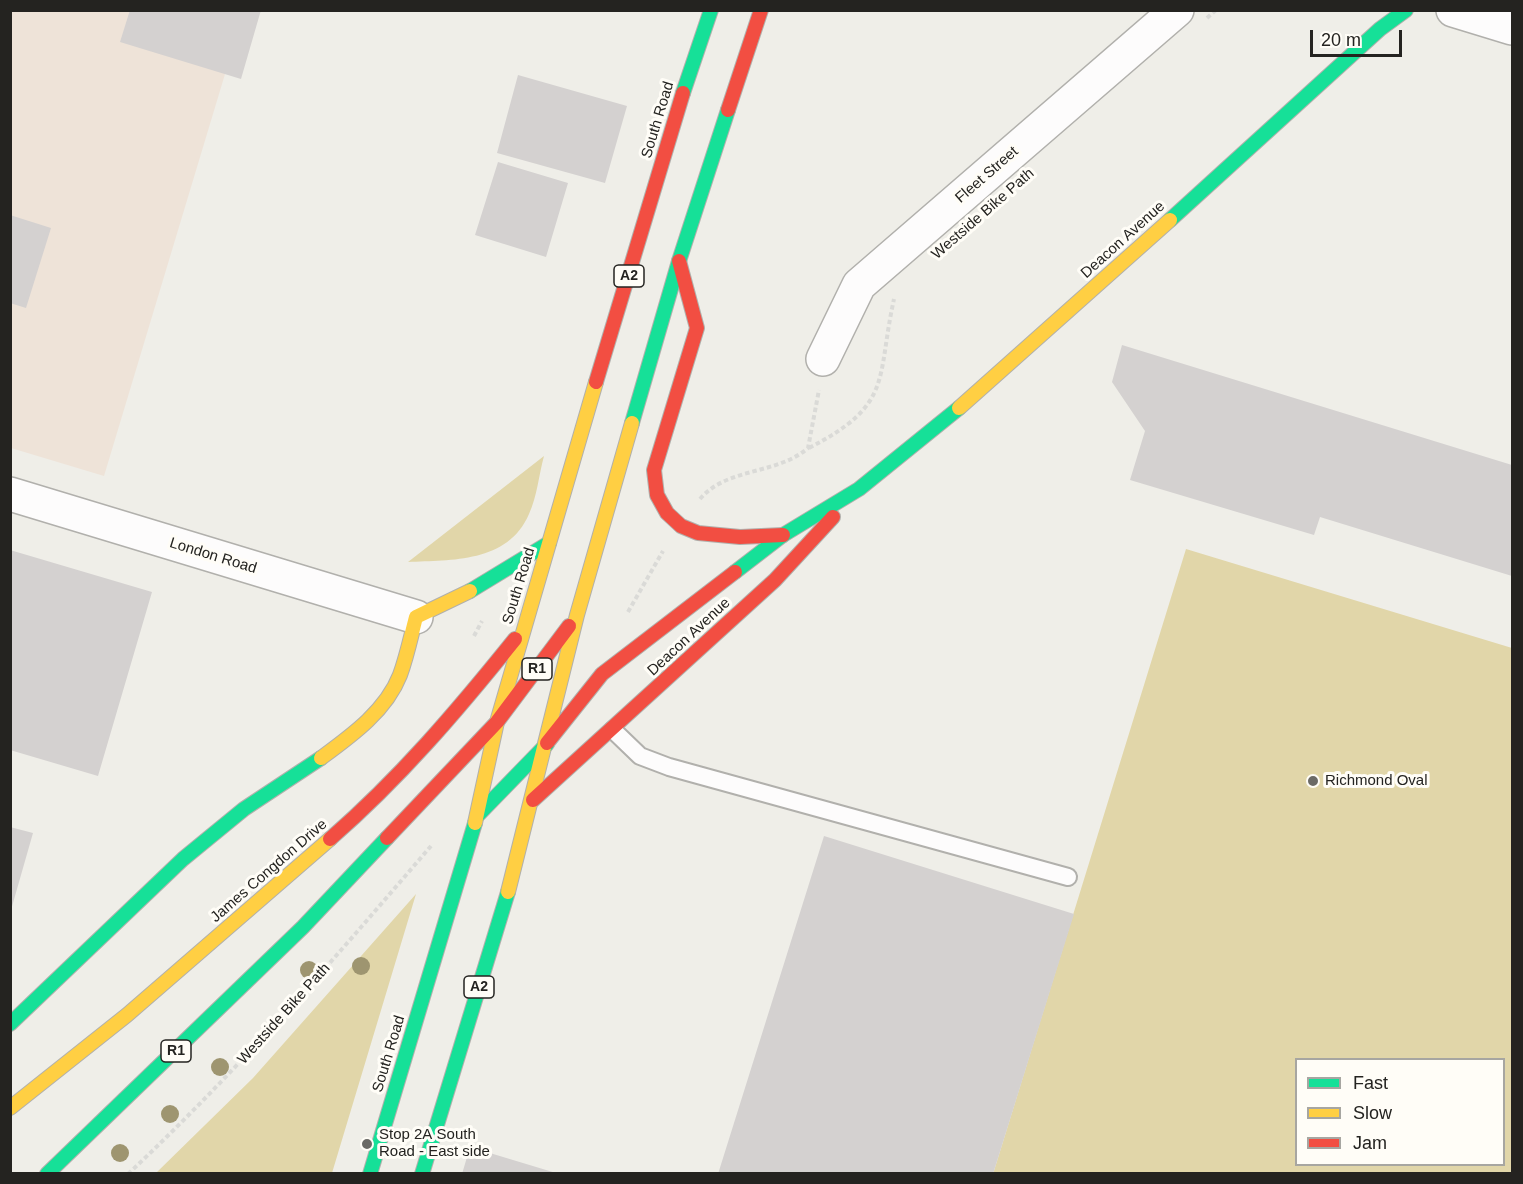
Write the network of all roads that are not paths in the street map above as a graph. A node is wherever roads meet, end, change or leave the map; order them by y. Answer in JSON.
{"nodes":[{"id":1,"x":711,"y":10,"type":"edge"},
{"id":2,"x":761,"y":10,"type":"edge"},
{"id":3,"x":1406,"y":10,"type":"edge"},
{"id":4,"x":1453,"y":10,"type":"edge"},
{"id":5,"x":1187,"y":18,"type":"edge"},
{"id":6,"x":1512,"y":28,"type":"edge"},
{"id":7,"x":679,"y":261,"type":"junction"},
{"id":8,"x":823,"y":359,"type":"dead end"},
{"id":9,"x":859,"y":489,"type":"junction"},
{"id":10,"x":10,"y":494,"type":"edge"},
{"id":11,"x":783,"y":535,"type":"junction"},
{"id":12,"x":549,"y":543,"type":"junction"},
{"id":13,"x":577,"y":615,"type":"junction"},
{"id":14,"x":416,"y":617,"type":"junction"},
{"id":15,"x":523,"y":630,"type":"junction"},
{"id":16,"x":497,"y":722,"type":"junction"},
{"id":17,"x":613,"y":730,"type":"junction"},
{"id":18,"x":547,"y":743,"type":"junction"},
{"id":19,"x":533,"y":800,"type":"junction"},
{"id":20,"x":477,"y":816,"type":"junction"},
{"id":21,"x":1068,"y":877,"type":"dead end"},
{"id":22,"x":10,"y":1024,"type":"edge"},
{"id":23,"x":10,"y":1108,"type":"edge"},
{"id":24,"x":48,"y":1173,"type":"edge"},
{"id":25,"x":370,"y":1173,"type":"edge"},
{"id":26,"x":422,"y":1173,"type":"edge"}],
"edges":[{"from":1,"to":12,"type":"main road","name":"South Road","number":"A2"},
{"from":2,"to":7,"type":"main road","number":"A2"},
{"from":3,"to":9,"type":"main road","name":"Deacon Avenue"},
{"from":4,"to":6,"type":"street"},
{"from":5,"to":8,"type":"street","name":"Fleet Street"},
{"from":7,"to":11,"type":"main road"},
{"from":7,"to":13,"type":"main road","number":"A2"},
{"from":9,"to":11,"type":"main road","name":"Deacon Avenue"},
{"from":9,"to":17,"type":"main road","name":"Deacon Avenue"},
{"from":10,"to":14,"type":"street","name":"London Road"},
{"from":11,"to":18,"type":"main road","name":"Deacon Avenue"},
{"from":12,"to":14,"type":"main road"},
{"from":12,"to":15,"type":"main road","name":"South Road","number":"A2"},
{"from":13,"to":16,"type":"main road","number":"R1"},
{"from":13,"to":18,"type":"main road","number":"A2"},
{"from":14,"to":22,"type":"main road"},
{"from":15,"to":16,"type":"main road","name":"South Road","number":"A2"},
{"from":15,"to":23,"type":"main road","name":"James Congdon Drive","number":"R1"},
{"from":16,"to":20,"type":"main road","name":"South Road","number":"A2"},
{"from":16,"to":24,"type":"main road","number":"R1"},
{"from":17,"to":19,"type":"main road","name":"Deacon Avenue"},
{"from":17,"to":21,"type":"lane"},
{"from":18,"to":19,"type":"main road","number":"A2"},
{"from":18,"to":20,"type":"main road","name":"Deacon Avenue"},
{"from":19,"to":26,"type":"main road","number":"A2"},
{"from":20,"to":25,"type":"main road","name":"South Road","number":"A2"}]}
